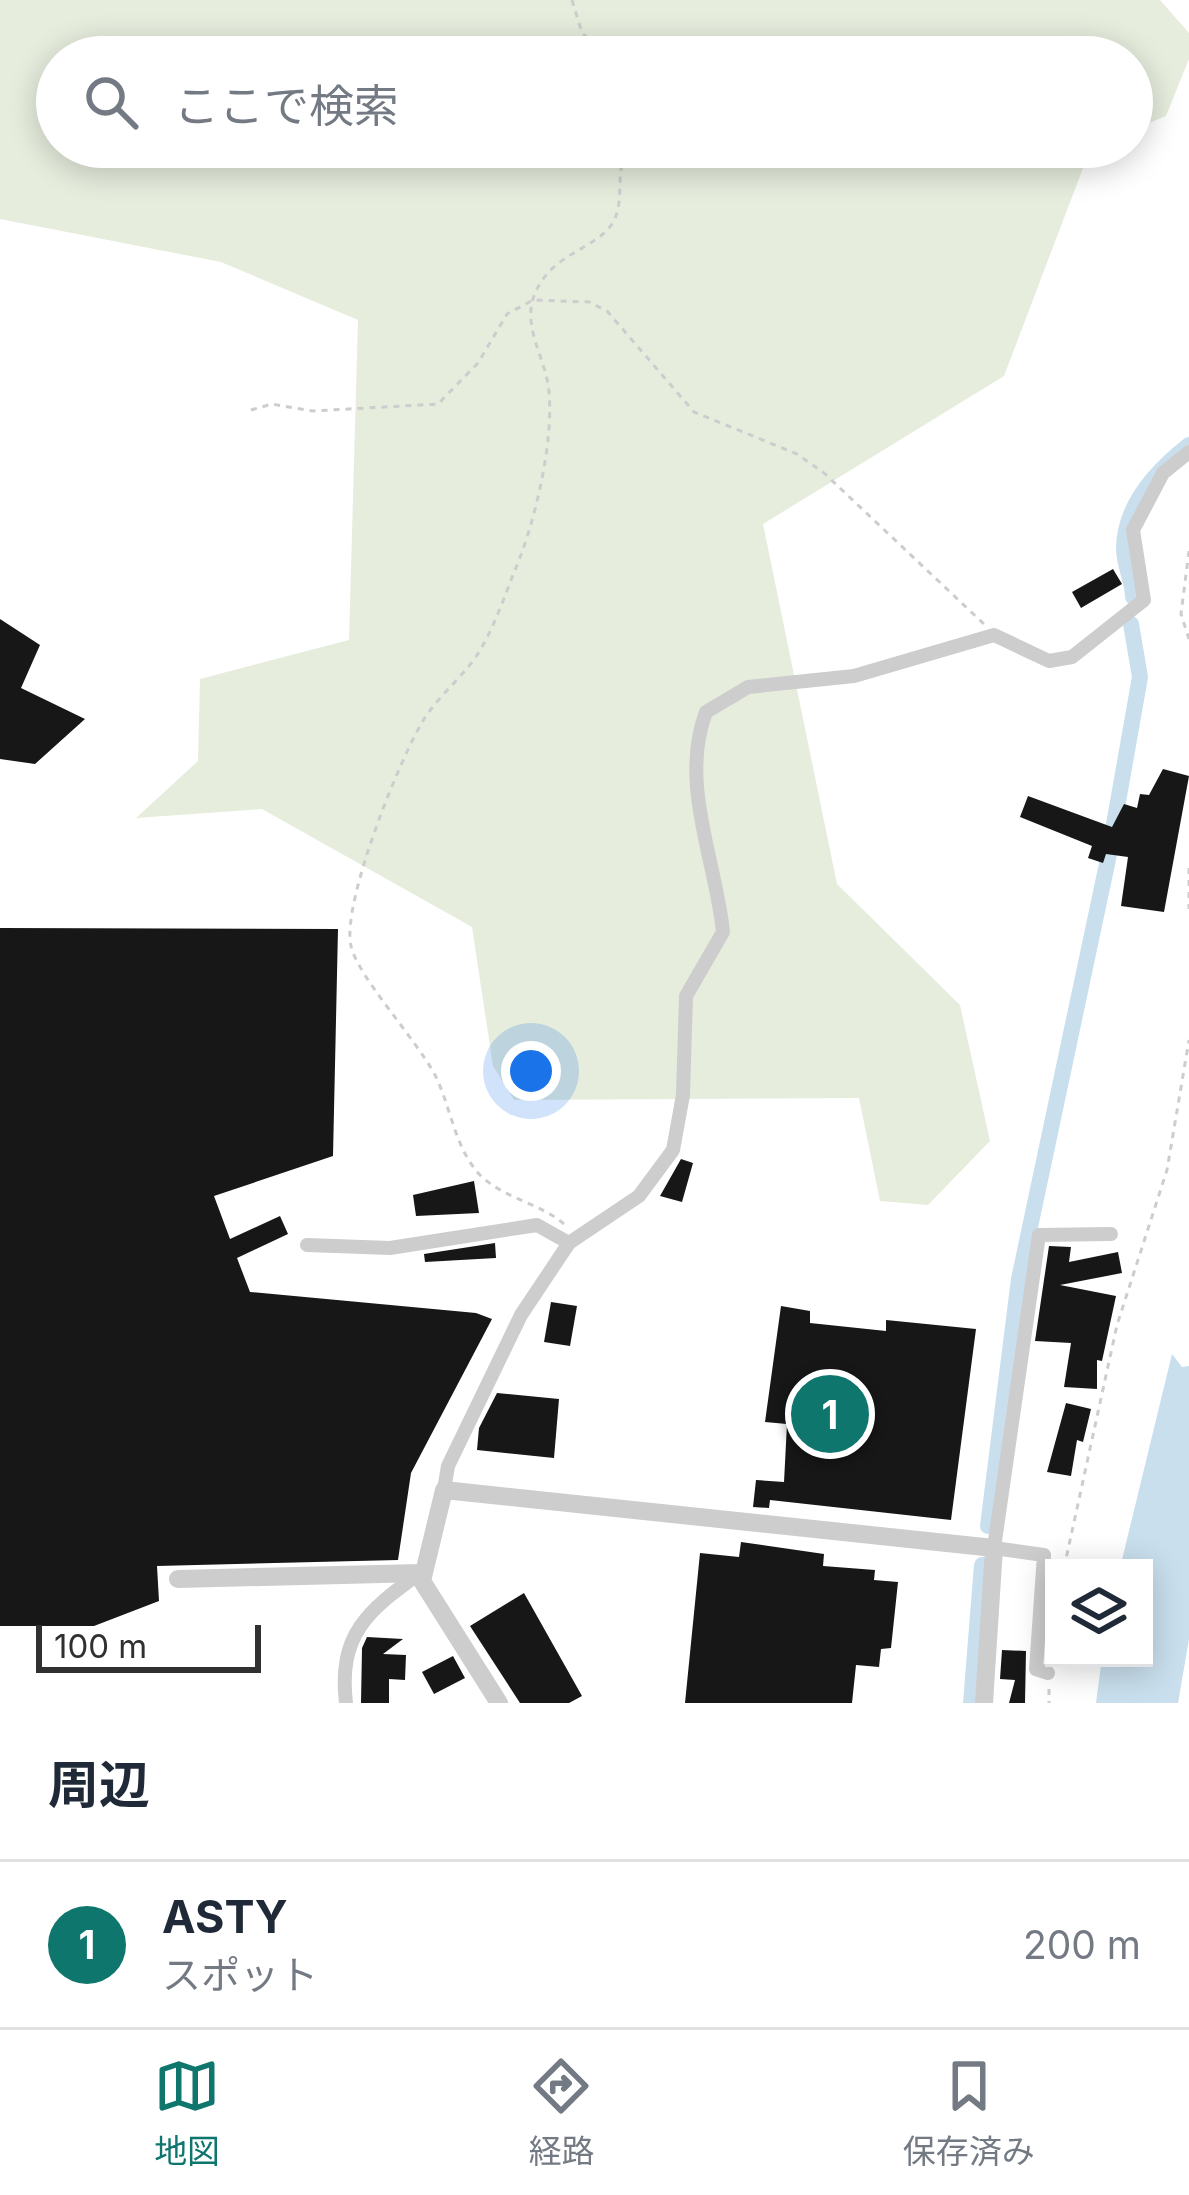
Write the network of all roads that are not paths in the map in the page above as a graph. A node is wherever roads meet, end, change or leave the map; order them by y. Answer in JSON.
{"nodes":[{"id":1,"x":1189,"y":452,"type":"edge"},
{"id":2,"x":1112,"y":1234,"type":"dead end"},
{"id":3,"x":569,"y":1243,"type":"junction"},
{"id":4,"x":308,"y":1245,"type":"dead end"},
{"id":5,"x":444,"y":1490,"type":"junction"},
{"id":6,"x":994,"y":1548,"type":"junction"},
{"id":7,"x":421,"y":1573,"type":"junction"},
{"id":8,"x":178,"y":1579,"type":"dead end"},
{"id":9,"x":1048,"y":1673,"type":"dead end"},
{"id":10,"x":346,"y":1703,"type":"edge"},
{"id":11,"x":499,"y":1703,"type":"edge"},
{"id":12,"x":984,"y":1703,"type":"edge"}],
"edges":[{"from":1,"to":3,"type":"street"},
{"from":2,"to":6,"type":"street"},
{"from":3,"to":4,"type":"street"},
{"from":3,"to":5,"type":"street"},
{"from":5,"to":6,"type":"street"},
{"from":5,"to":7,"type":"street"},
{"from":6,"to":9,"type":"street"},
{"from":6,"to":12,"type":"street"},
{"from":7,"to":8,"type":"street"},
{"from":7,"to":10,"type":"street"},
{"from":7,"to":11,"type":"street"}]}
